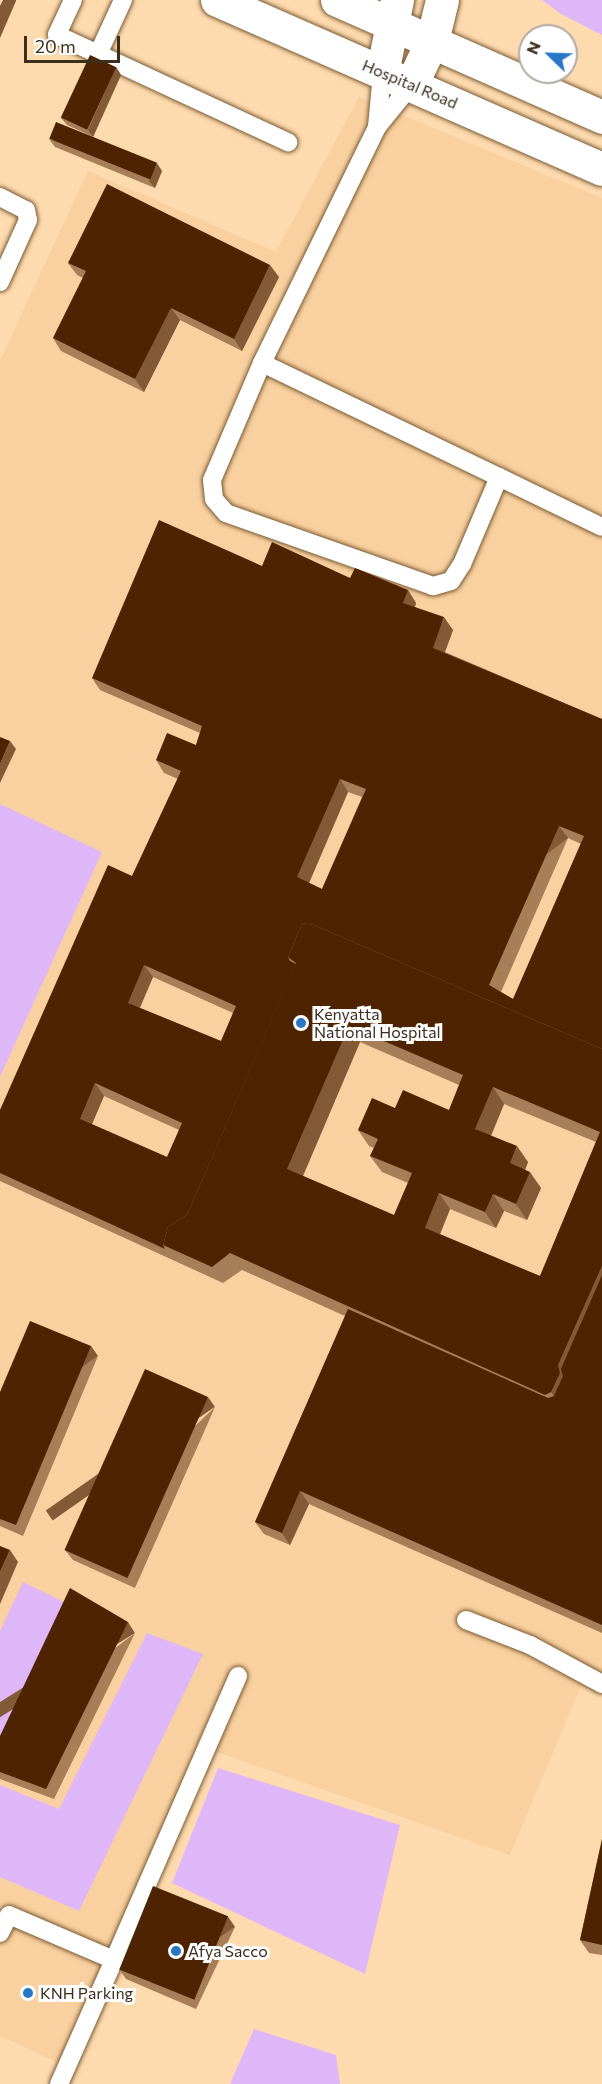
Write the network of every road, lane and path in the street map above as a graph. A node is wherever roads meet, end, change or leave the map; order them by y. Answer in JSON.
{"nodes":[{"id":1,"x":73,"y":0,"type":"edge"},
{"id":2,"x":123,"y":0,"type":"edge"},
{"id":3,"x":217,"y":0,"type":"edge"},
{"id":4,"x":337,"y":0,"type":"edge"},
{"id":5,"x":442,"y":0,"type":"edge"},
{"id":6,"x":395,"y":12,"type":"edge"},
{"id":7,"x":432,"y":41,"type":"junction"},
{"id":8,"x":99,"y":52,"type":"junction"},
{"id":9,"x":397,"y":79,"type":"junction"},
{"id":10,"x":602,"y":117,"type":"edge"},
{"id":11,"x":377,"y":127,"type":"junction"},
{"id":12,"x":288,"y":142,"type":"dead end"},
{"id":13,"x":602,"y":170,"type":"edge"},
{"id":14,"x":0,"y":197,"type":"edge"},
{"id":15,"x":0,"y":282,"type":"edge"},
{"id":16,"x":262,"y":363,"type":"junction"},
{"id":17,"x":499,"y":477,"type":"junction"},
{"id":18,"x":602,"y":527,"type":"edge"},
{"id":19,"x":466,"y":1620,"type":"dead end"},
{"id":20,"x":238,"y":1676,"type":"dead end"},
{"id":21,"x":602,"y":1684,"type":"edge"},
{"id":22,"x":0,"y":1933,"type":"edge"},
{"id":23,"x":114,"y":1960,"type":"junction"},
{"id":24,"x":59,"y":2084,"type":"edge"}],
"edges":[{"from":1,"to":8,"type":"lane"},
{"from":2,"to":8,"type":"lane"},
{"from":3,"to":9,"type":"street","name":"Hospital Road"},
{"from":4,"to":6,"type":"street"},
{"from":5,"to":7,"type":"street"},
{"from":6,"to":7,"type":"street"},
{"from":6,"to":9,"type":"street"},
{"from":7,"to":9,"type":"street"},
{"from":7,"to":10,"type":"street"},
{"from":8,"to":12,"type":"lane"},
{"from":9,"to":11,"type":"lane"},
{"from":9,"to":11,"type":"lane"},
{"from":9,"to":13,"type":"street","name":"Hospital Road"},
{"from":11,"to":16,"type":"lane"},
{"from":14,"to":15,"type":"lane"},
{"from":16,"to":17,"type":"lane"},
{"from":16,"to":17,"type":"lane"},
{"from":17,"to":18,"type":"lane"},
{"from":19,"to":21,"type":"lane"},
{"from":20,"to":23,"type":"lane"},
{"from":22,"to":23,"type":"lane"},
{"from":23,"to":24,"type":"lane"}]}
